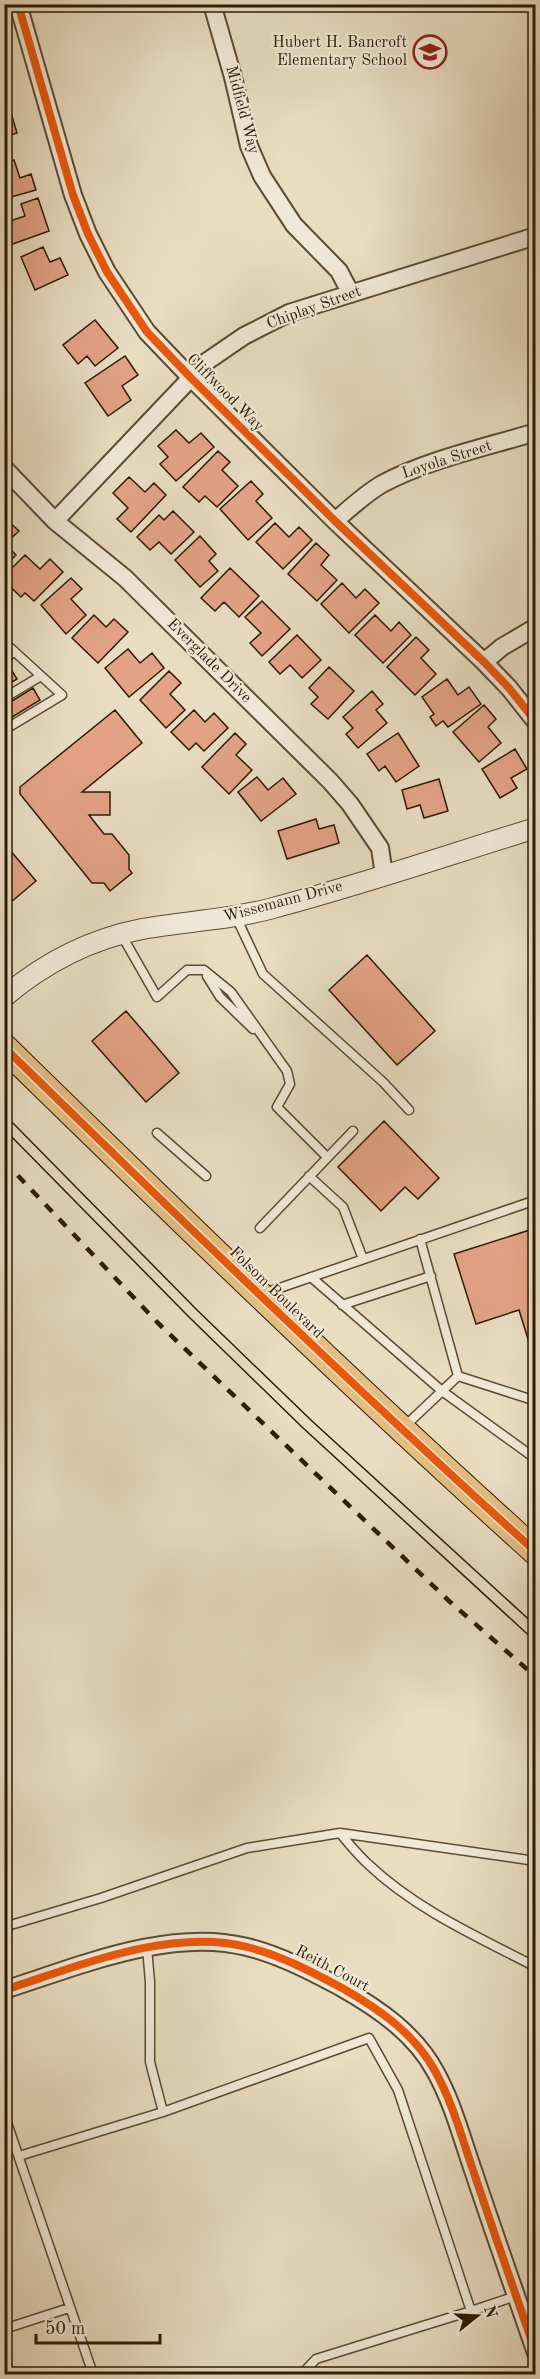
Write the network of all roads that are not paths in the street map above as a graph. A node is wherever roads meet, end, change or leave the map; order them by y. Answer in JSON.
{"nodes":[{"id":1,"x":18,"y":4,"type":"edge"},
{"id":2,"x":212,"y":4,"type":"edge"},
{"id":3,"x":536,"y":236,"type":"edge"},
{"id":4,"x":351,"y":294,"type":"junction"},
{"id":5,"x":190,"y":378,"type":"junction"},
{"id":6,"x":536,"y":432,"type":"edge"},
{"id":7,"x":4,"y":468,"type":"edge"},
{"id":8,"x":56,"y":521,"type":"junction"},
{"id":9,"x":335,"y":521,"type":"junction"},
{"id":10,"x":536,"y":627,"type":"edge"},
{"id":11,"x":4,"y":642,"type":"edge"},
{"id":12,"x":15,"y":652,"type":"junction"},
{"id":13,"x":4,"y":658,"type":"edge"},
{"id":14,"x":484,"y":662,"type":"junction"},
{"id":15,"x":41,"y":676,"type":"junction"},
{"id":16,"x":4,"y":698,"type":"edge"},
{"id":17,"x":536,"y":723,"type":"edge"},
{"id":18,"x":4,"y":730,"type":"edge"},
{"id":19,"x":536,"y":828,"type":"edge"},
{"id":20,"x":384,"y":875,"type":"junction"},
{"id":21,"x":235,"y":916,"type":"junction"},
{"id":22,"x":121,"y":934,"type":"junction"},
{"id":23,"x":4,"y":997,"type":"edge"},
{"id":24,"x":4,"y":1047,"type":"edge"},
{"id":25,"x":409,"y":1110,"type":"dead end"},
{"id":26,"x":352,"y":1131,"type":"dead end"},
{"id":27,"x":157,"y":1133,"type":"dead end"},
{"id":28,"x":327,"y":1157,"type":"junction"},
{"id":29,"x":206,"y":1176,"type":"dead end"},
{"id":30,"x":309,"y":1176,"type":"junction"},
{"id":31,"x":536,"y":1200,"type":"edge"},
{"id":32,"x":260,"y":1228,"type":"dead end"},
{"id":33,"x":420,"y":1239,"type":"junction"},
{"id":34,"x":363,"y":1259,"type":"junction"},
{"id":35,"x":430,"y":1276,"type":"junction"},
{"id":36,"x":311,"y":1277,"type":"junction"},
{"id":37,"x":259,"y":1295,"type":"junction"},
{"id":38,"x":342,"y":1305,"type":"junction"},
{"id":39,"x":458,"y":1376,"type":"junction"},
{"id":40,"x":442,"y":1391,"type":"junction"},
{"id":41,"x":536,"y":1401,"type":"edge"},
{"id":42,"x":401,"y":1430,"type":"junction"},
{"id":43,"x":536,"y":1459,"type":"edge"},
{"id":44,"x":536,"y":1552,"type":"edge"},
{"id":45,"x":340,"y":1833,"type":"junction"},
{"id":46,"x":536,"y":1862,"type":"edge"},
{"id":47,"x":4,"y":1927,"type":"edge"},
{"id":48,"x":147,"y":1948,"type":"junction"},
{"id":49,"x":536,"y":1967,"type":"edge"},
{"id":50,"x":4,"y":1990,"type":"edge"},
{"id":51,"x":163,"y":2112,"type":"junction"},
{"id":52,"x":4,"y":2114,"type":"edge"},
{"id":53,"x":19,"y":2156,"type":"junction"},
{"id":54,"x":516,"y":2296,"type":"junction"},
{"id":55,"x":69,"y":2308,"type":"junction"},
{"id":56,"x":471,"y":2311,"type":"junction"},
{"id":57,"x":4,"y":2329,"type":"edge"},
{"id":58,"x":536,"y":2353,"type":"edge"},
{"id":59,"x":92,"y":2373,"type":"edge"},
{"id":60,"x":78,"y":2374,"type":"edge"},
{"id":61,"x":302,"y":2374,"type":"edge"}],
"edges":[{"from":1,"to":5,"type":"street","name":"Cliffwood Way"},
{"from":2,"to":4,"type":"street","name":"Midfield Way"},
{"from":3,"to":4,"type":"street","name":"Chiplay Street"},
{"from":4,"to":5,"type":"street","name":"Chiplay Street"},
{"from":5,"to":8,"type":"street","name":"Chiplay Street"},
{"from":5,"to":9,"type":"street","name":"Cliffwood Way"},
{"from":6,"to":9,"type":"street","name":"Loyola Street"},
{"from":7,"to":8,"type":"street","name":"Everglade Drive"},
{"from":8,"to":20,"type":"street","name":"Everglade Drive"},
{"from":9,"to":14,"type":"street","name":"Cliffwood Way"},
{"from":10,"to":14,"type":"street"},
{"from":11,"to":12,"type":"lane"},
{"from":12,"to":13,"type":"lane"},
{"from":12,"to":15,"type":"lane"},
{"from":14,"to":17,"type":"street","name":"Cliffwood Way"},
{"from":15,"to":16,"type":"lane"},
{"from":15,"to":18,"type":"lane"},
{"from":19,"to":20,"type":"street","name":"Wissemann Drive"},
{"from":20,"to":21,"type":"street","name":"Wissemann Drive"},
{"from":21,"to":22,"type":"street","name":"Wissemann Drive"},
{"from":21,"to":25,"type":"lane"},
{"from":22,"to":23,"type":"street","name":"Wissemann Drive"},
{"from":22,"to":28,"type":"lane"},
{"from":24,"to":37,"type":"main road","name":"Folsom Boulevard"},
{"from":26,"to":28,"type":"lane"},
{"from":27,"to":29,"type":"lane"},
{"from":28,"to":30,"type":"lane"},
{"from":30,"to":32,"type":"lane"},
{"from":30,"to":34,"type":"lane"},
{"from":31,"to":33,"type":"lane"},
{"from":33,"to":34,"type":"lane"},
{"from":33,"to":35,"type":"lane"},
{"from":34,"to":36,"type":"lane"},
{"from":35,"to":38,"type":"lane"},
{"from":35,"to":39,"type":"lane"},
{"from":36,"to":37,"type":"lane"},
{"from":36,"to":38,"type":"lane"},
{"from":37,"to":42,"type":"main road","name":"Folsom Boulevard"},
{"from":38,"to":40,"type":"lane"},
{"from":39,"to":40,"type":"lane"},
{"from":39,"to":41,"type":"lane"},
{"from":40,"to":42,"type":"lane"},
{"from":40,"to":43,"type":"lane"},
{"from":42,"to":44,"type":"main road","name":"Folsom Boulevard"},
{"from":45,"to":46,"type":"lane"},
{"from":45,"to":47,"type":"lane"},
{"from":45,"to":49,"type":"lane"},
{"from":48,"to":50,"type":"street","name":"Reith Court"},
{"from":48,"to":51,"type":"lane"},
{"from":48,"to":54,"type":"street","name":"Reith Court"},
{"from":51,"to":53,"type":"lane"},
{"from":51,"to":56,"type":"lane"},
{"from":52,"to":53,"type":"lane"},
{"from":53,"to":55,"type":"lane"},
{"from":54,"to":56,"type":"lane"},
{"from":54,"to":58,"type":"street","name":"Reith Court"},
{"from":55,"to":57,"type":"lane"},
{"from":55,"to":59,"type":"lane"},
{"from":56,"to":61,"type":"lane"},
{"from":59,"to":60,"type":"lane"}]}
